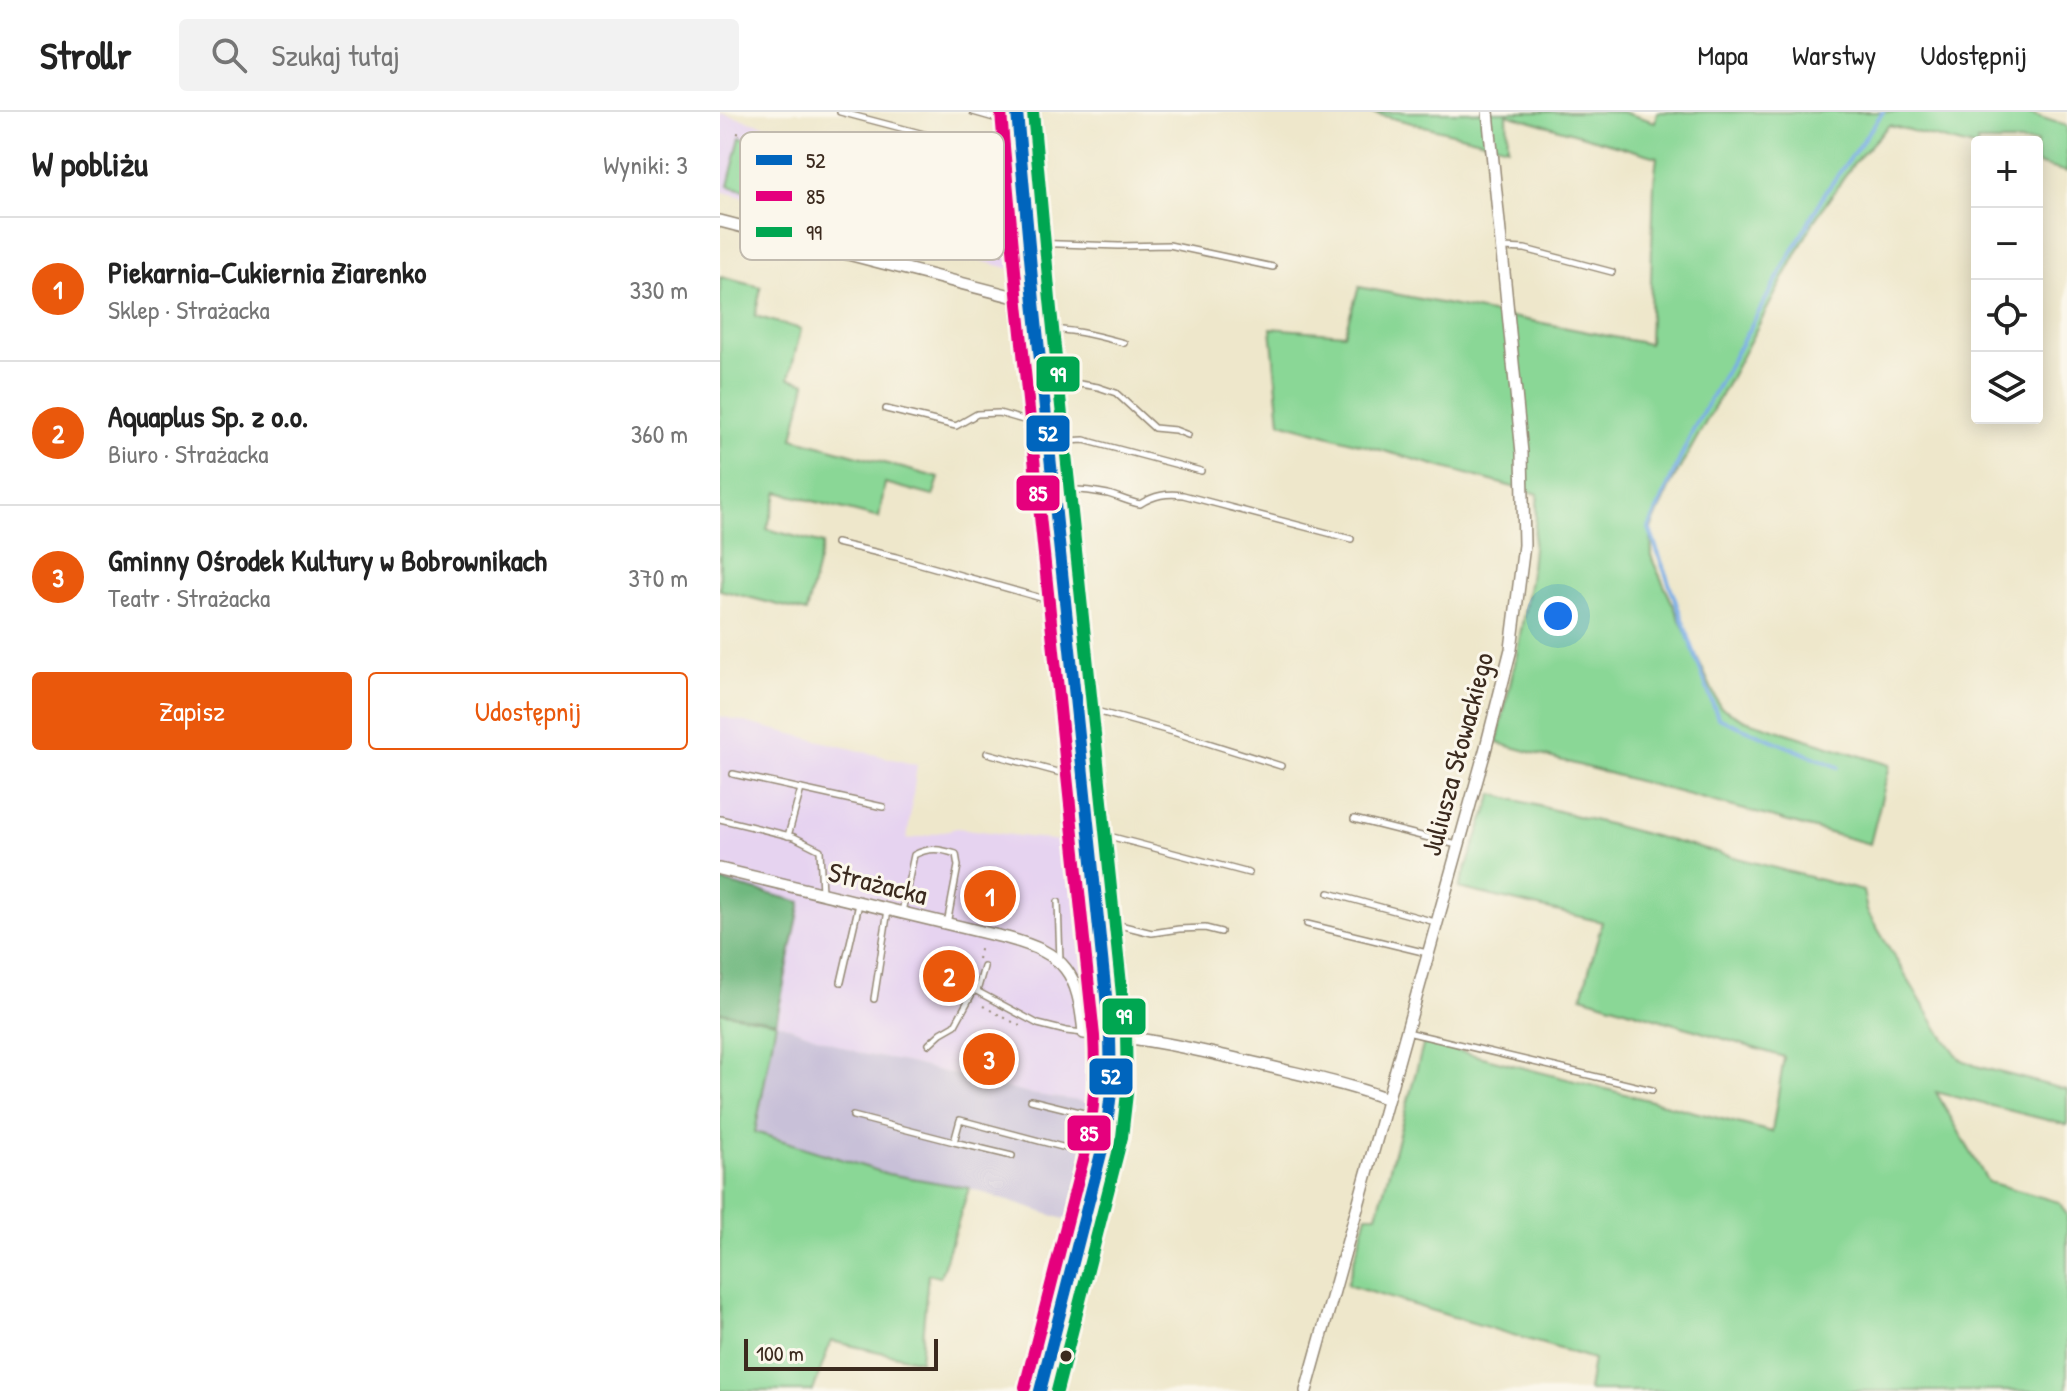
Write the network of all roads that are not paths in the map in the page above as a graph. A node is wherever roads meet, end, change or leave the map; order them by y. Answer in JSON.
{"nodes":[{"id":1,"x":840,"y":112,"type":"edge"},
{"id":2,"x":973,"y":112,"type":"edge"},
{"id":3,"x":1488,"y":112,"type":"edge"},
{"id":4,"x":1017,"y":116,"type":"edge"},
{"id":5,"x":917,"y":132,"type":"edge"},
{"id":6,"x":1004,"y":155,"type":"edge"},
{"id":7,"x":1020,"y":159,"type":"junction"},
{"id":8,"x":720,"y":221,"type":"edge"},
{"id":9,"x":740,"y":226,"type":"edge"},
{"id":10,"x":1029,"y":243,"type":"junction"},
{"id":11,"x":1502,"y":248,"type":"junction"},
{"id":12,"x":871,"y":260,"type":"edge"},
{"id":13,"x":1273,"y":267,"type":"dead end"},
{"id":14,"x":1612,"y":272,"type":"dead end"},
{"id":15,"x":1034,"y":302,"type":"junction"},
{"id":16,"x":1037,"y":329,"type":"junction"},
{"id":17,"x":1124,"y":343,"type":"dead end"},
{"id":18,"x":1042,"y":378,"type":"junction"},
{"id":19,"x":886,"y":409,"type":"dead end"},
{"id":20,"x":1046,"y":419,"type":"junction"},
{"id":21,"x":1188,"y":435,"type":"dead end"},
{"id":22,"x":1049,"y":442,"type":"junction"},
{"id":23,"x":1201,"y":471,"type":"dead end"},
{"id":24,"x":1054,"y":490,"type":"junction"},
{"id":25,"x":1351,"y":539,"type":"dead end"},
{"id":26,"x":836,"y":543,"type":"dead end"},
{"id":27,"x":1065,"y":600,"type":"junction"},
{"id":28,"x":1076,"y":709,"type":"junction"},
{"id":29,"x":987,"y":753,"type":"dead end"},
{"id":30,"x":1281,"y":766,"type":"dead end"},
{"id":31,"x":1083,"y":773,"type":"junction"},
{"id":32,"x":733,"y":774,"type":"dead end"},
{"id":33,"x":801,"y":789,"type":"junction"},
{"id":34,"x":883,"y":807,"type":"dead end"},
{"id":35,"x":720,"y":819,"type":"edge"},
{"id":36,"x":1354,"y":819,"type":"dead end"},
{"id":37,"x":1089,"y":831,"type":"junction"},
{"id":38,"x":788,"y":836,"type":"junction"},
{"id":39,"x":1458,"y":846,"type":"junction"},
{"id":40,"x":720,"y":869,"type":"edge"},
{"id":41,"x":1249,"y":873,"type":"dead end"},
{"id":42,"x":1329,"y":893,"type":"dead end"},
{"id":43,"x":822,"y":894,"type":"junction"},
{"id":44,"x":1058,"y":902,"type":"dead end"},
{"id":45,"x":859,"y":903,"type":"junction"},
{"id":46,"x":888,"y":909,"type":"junction"},
{"id":47,"x":902,"y":913,"type":"junction"},
{"id":48,"x":1098,"y":920,"type":"junction"},
{"id":49,"x":1436,"y":922,"type":"junction"},
{"id":50,"x":947,"y":924,"type":"junction"},
{"id":51,"x":1307,"y":924,"type":"dead end"},
{"id":52,"x":1221,"y":932,"type":"dead end"},
{"id":53,"x":1427,"y":953,"type":"junction"},
{"id":54,"x":1060,"y":962,"type":"junction"},
{"id":55,"x":984,"y":967,"type":"road end"},
{"id":56,"x":841,"y":982,"type":"dead end"},
{"id":57,"x":974,"y":989,"type":"junction"},
{"id":58,"x":874,"y":999,"type":"dead end"},
{"id":59,"x":1406,"y":1032,"type":"junction"},
{"id":60,"x":1084,"y":1033,"type":"junction"},
{"id":61,"x":1110,"y":1035,"type":"junction"},
{"id":62,"x":929,"y":1044,"type":"dead end"},
{"id":63,"x":1652,"y":1090,"type":"dead end"},
{"id":64,"x":1387,"y":1099,"type":"junction"},
{"id":65,"x":1031,"y":1100,"type":"dead end"},
{"id":66,"x":853,"y":1116,"type":"dead end"},
{"id":67,"x":1109,"y":1120,"type":"junction"},
{"id":68,"x":954,"y":1142,"type":"junction"},
{"id":69,"x":1012,"y":1156,"type":"dead end"},
{"id":70,"x":1101,"y":1157,"type":"junction"},
{"id":71,"x":1040,"y":1391,"type":"edge"},
{"id":72,"x":1306,"y":1391,"type":"edge"}],
"edges":[{"from":1,"to":5,"type":"lane"},
{"from":2,"to":4,"type":"lane"},
{"from":3,"to":11,"type":"street","name":"Juliusza Słowackiego"},
{"from":4,"to":7,"type":"street"},
{"from":6,"to":7,"type":"lane"},
{"from":7,"to":10,"type":"street"},
{"from":8,"to":9,"type":"street"},
{"from":10,"to":13,"type":"lane"},
{"from":10,"to":15,"type":"street"},
{"from":11,"to":14,"type":"lane"},
{"from":11,"to":39,"type":"street","name":"Juliusza Słowackiego"},
{"from":12,"to":15,"type":"street"},
{"from":15,"to":16,"type":"street"},
{"from":16,"to":17,"type":"lane"},
{"from":16,"to":18,"type":"street"},
{"from":18,"to":20,"type":"street"},
{"from":18,"to":21,"type":"lane"},
{"from":19,"to":20,"type":"lane"},
{"from":20,"to":22,"type":"street"},
{"from":22,"to":23,"type":"lane"},
{"from":22,"to":24,"type":"street"},
{"from":24,"to":25,"type":"lane"},
{"from":24,"to":27,"type":"street"},
{"from":26,"to":27,"type":"lane"},
{"from":27,"to":28,"type":"street"},
{"from":28,"to":30,"type":"lane"},
{"from":28,"to":31,"type":"street"},
{"from":29,"to":31,"type":"lane"},
{"from":31,"to":37,"type":"street"},
{"from":32,"to":33,"type":"lane"},
{"from":33,"to":34,"type":"lane"},
{"from":33,"to":38,"type":"lane"},
{"from":35,"to":38,"type":"lane"},
{"from":36,"to":39,"type":"lane"},
{"from":37,"to":41,"type":"lane"},
{"from":37,"to":48,"type":"street"},
{"from":38,"to":43,"type":"lane"},
{"from":39,"to":49,"type":"street","name":"Juliusza Słowackiego"},
{"from":40,"to":43,"type":"street","name":"Strażacka"},
{"from":42,"to":49,"type":"lane"},
{"from":43,"to":45,"type":"street","name":"Strażacka"},
{"from":44,"to":54,"type":"lane"},
{"from":45,"to":46,"type":"street","name":"Strażacka"},
{"from":45,"to":56,"type":"lane"},
{"from":46,"to":47,"type":"street","name":"Strażacka"},
{"from":46,"to":58,"type":"lane"},
{"from":47,"to":50,"type":"street","name":"Strażacka"},
{"from":47,"to":50,"type":"lane"},
{"from":48,"to":52,"type":"lane"},
{"from":48,"to":61,"type":"street"},
{"from":49,"to":53,"type":"street","name":"Juliusza Słowackiego"},
{"from":50,"to":54,"type":"street","name":"Strażacka"},
{"from":51,"to":53,"type":"lane"},
{"from":53,"to":59,"type":"street","name":"Juliusza Słowackiego"},
{"from":54,"to":60,"type":"street"},
{"from":55,"to":57,"type":"lane"},
{"from":57,"to":60,"type":"lane"},
{"from":57,"to":62,"type":"lane"},
{"from":59,"to":63,"type":"lane"},
{"from":59,"to":64,"type":"street","name":"Juliusza Słowackiego"},
{"from":60,"to":61,"type":"street"},
{"from":61,"to":64,"type":"street"},
{"from":61,"to":67,"type":"street"},
{"from":64,"to":72,"type":"street","name":"Juliusza Słowackiego"},
{"from":65,"to":67,"type":"lane"},
{"from":66,"to":68,"type":"lane"},
{"from":67,"to":70,"type":"street"},
{"from":68,"to":69,"type":"lane"},
{"from":68,"to":70,"type":"lane"},
{"from":70,"to":71,"type":"street"}]}
